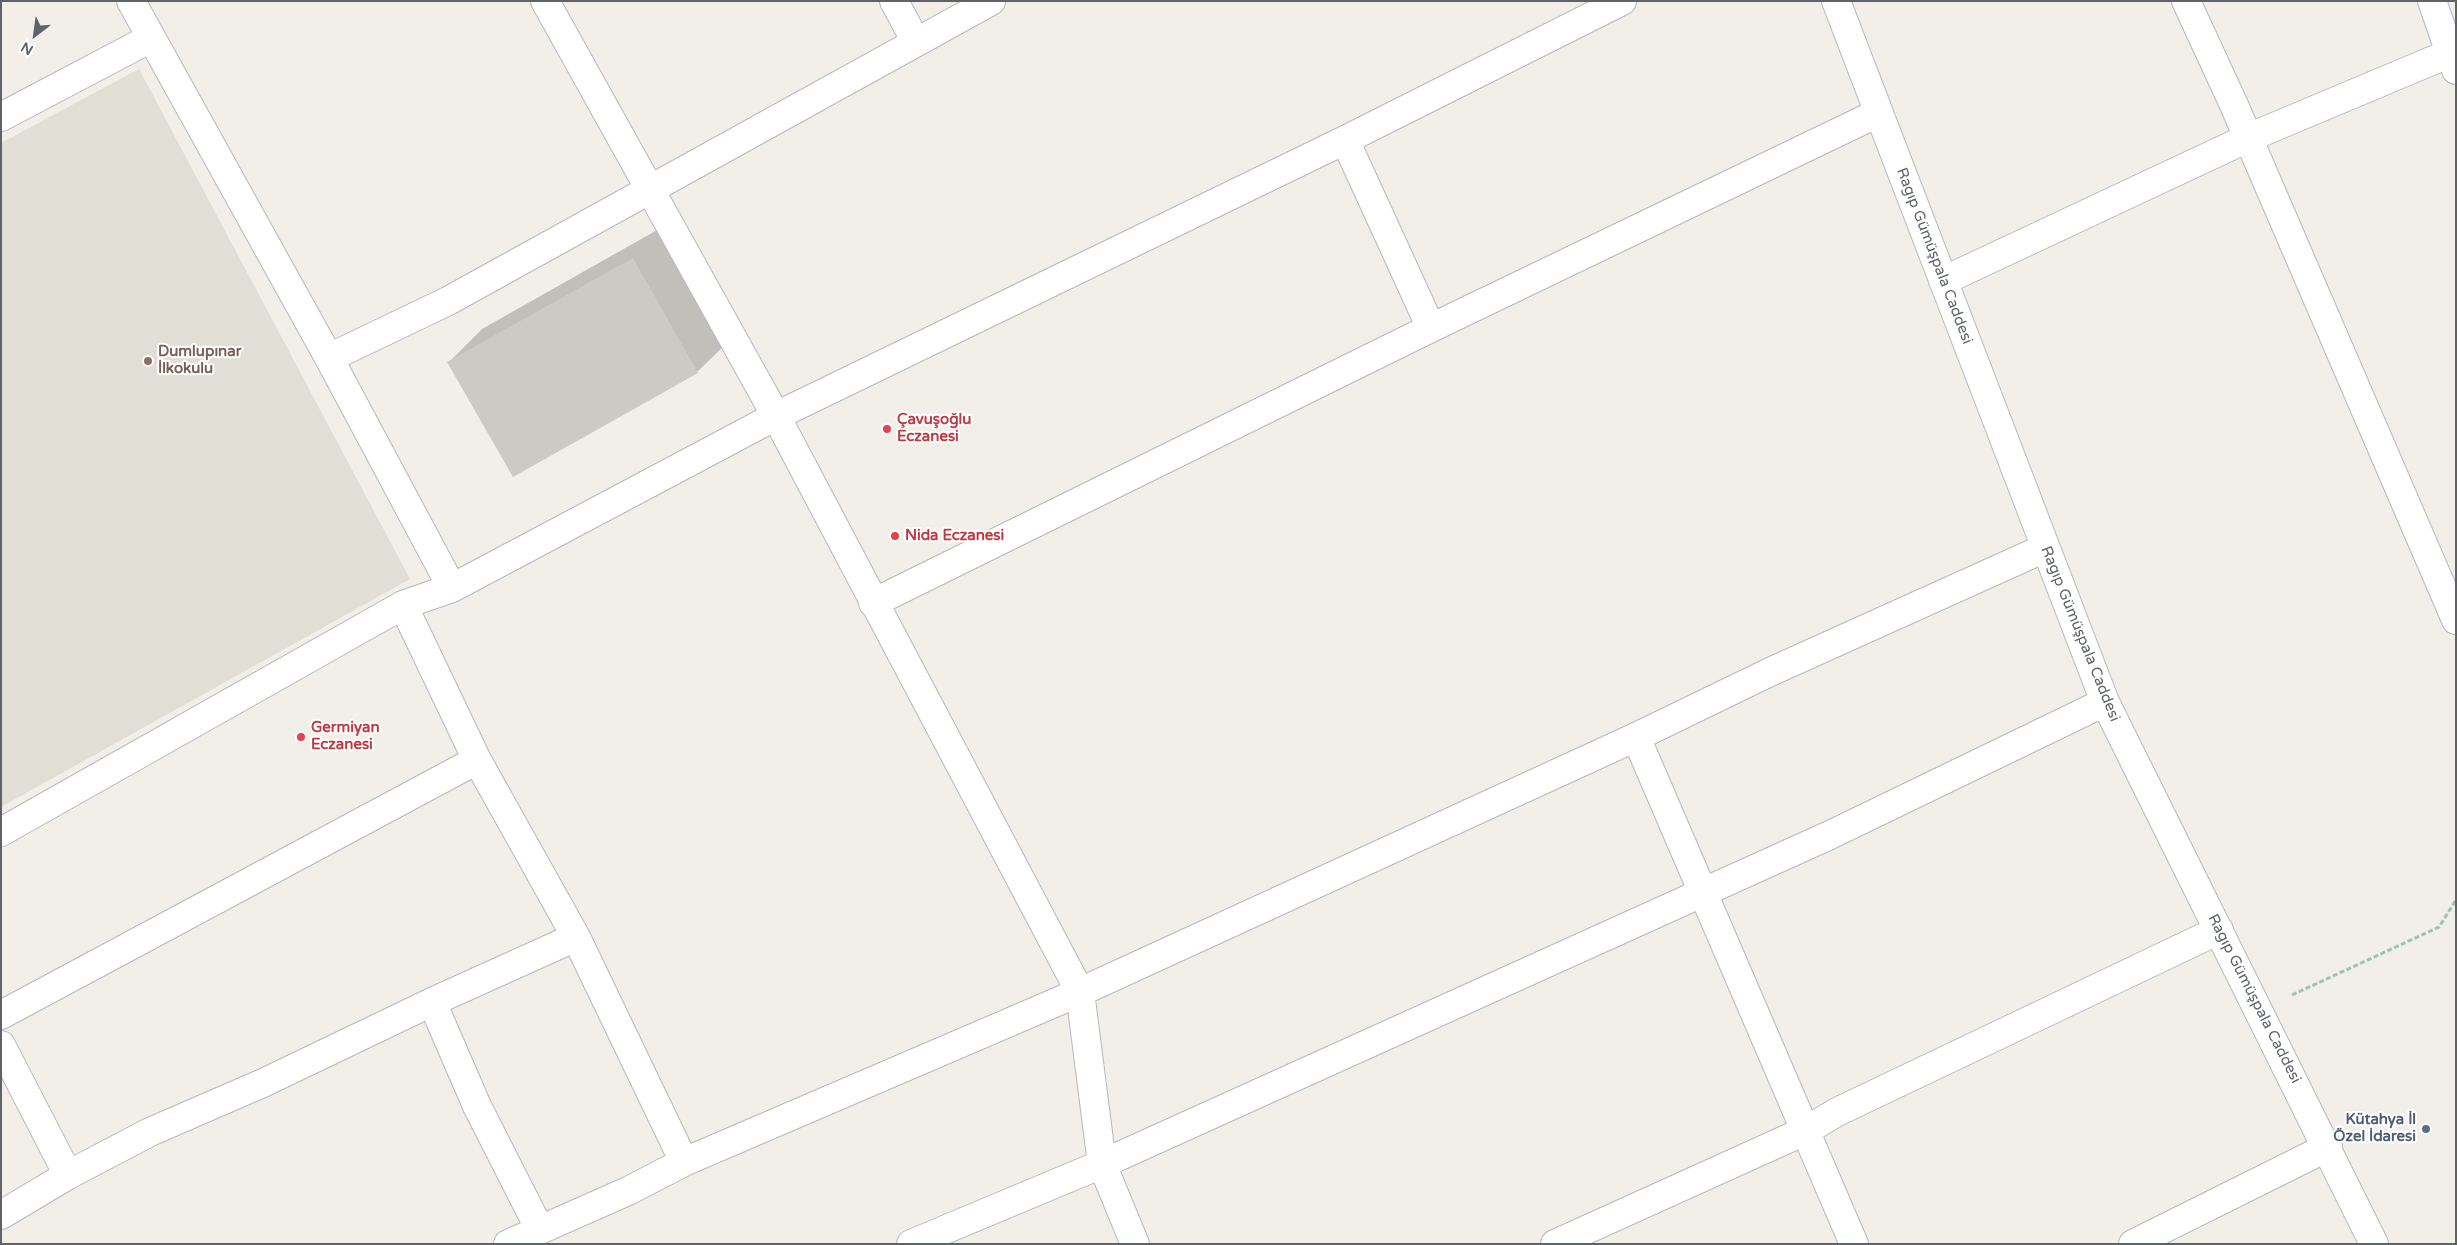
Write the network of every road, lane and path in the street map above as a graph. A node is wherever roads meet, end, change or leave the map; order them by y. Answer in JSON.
{"nodes":[{"id":1,"x":131,"y":1,"type":"edge"},
{"id":2,"x":545,"y":1,"type":"edge"},
{"id":3,"x":894,"y":1,"type":"edge"},
{"id":4,"x":991,"y":1,"type":"edge"},
{"id":5,"x":1622,"y":1,"type":"edge"},
{"id":6,"x":1836,"y":1,"type":"edge"},
{"id":7,"x":2186,"y":1,"type":"edge"},
{"id":8,"x":2432,"y":1,"type":"edge"},
{"id":9,"x":151,"y":38,"type":"junction"},
{"id":10,"x":916,"y":42,"type":"junction"},
{"id":11,"x":2452,"y":62,"type":"edge"},
{"id":12,"x":1878,"y":113,"type":"junction"},
{"id":13,"x":1,"y":117,"type":"edge"},
{"id":14,"x":2248,"y":138,"type":"junction"},
{"id":15,"x":1345,"y":140,"type":"junction"},
{"id":16,"x":651,"y":189,"type":"junction"},
{"id":17,"x":1943,"y":281,"type":"junction"},
{"id":18,"x":1430,"y":328,"type":"junction"},
{"id":19,"x":329,"y":358,"type":"junction"},
{"id":20,"x":776,"y":416,"type":"junction"},
{"id":21,"x":2045,"y":548,"type":"junction"},
{"id":22,"x":452,"y":588,"type":"junction"},
{"id":23,"x":873,"y":602,"type":"junction"},
{"id":24,"x":403,"y":605,"type":"junction"},
{"id":25,"x":2456,"y":620,"type":"edge"},
{"id":26,"x":2105,"y":702,"type":"junction"},
{"id":27,"x":1636,"y":737,"type":"junction"},
{"id":28,"x":478,"y":760,"type":"junction"},
{"id":29,"x":1,"y":832,"type":"edge"},
{"id":30,"x":1701,"y":891,"type":"junction"},
{"id":31,"x":2456,"y":900,"type":"edge"},
{"id":32,"x":2219,"y":930,"type":"junction"},
{"id":33,"x":576,"y":937,"type":"junction"},
{"id":34,"x":1080,"y":992,"type":"junction"},
{"id":35,"x":432,"y":1002,"type":"junction"},
{"id":36,"x":2259,"y":1010,"type":"junction"},
{"id":37,"x":1,"y":1014,"type":"edge"},
{"id":38,"x":1,"y":1045,"type":"edge"},
{"id":39,"x":1807,"y":1130,"type":"junction"},
{"id":40,"x":2328,"y":1147,"type":"junction"},
{"id":41,"x":684,"y":1162,"type":"junction"},
{"id":42,"x":1102,"y":1164,"type":"junction"},
{"id":43,"x":68,"y":1175,"type":"junction"},
{"id":44,"x":1,"y":1215,"type":"edge"},
{"id":45,"x":540,"y":1230,"type":"junction"},
{"id":46,"x":508,"y":1244,"type":"edge"},
{"id":47,"x":911,"y":1244,"type":"edge"},
{"id":48,"x":1134,"y":1244,"type":"edge"},
{"id":49,"x":1554,"y":1244,"type":"edge"},
{"id":50,"x":1854,"y":1244,"type":"edge"},
{"id":51,"x":2133,"y":1244,"type":"edge"},
{"id":52,"x":2374,"y":1244,"type":"edge"}],
"edges":[{"from":1,"to":9,"type":"street"},
{"from":2,"to":16,"type":"street"},
{"from":3,"to":10,"type":"street"},
{"from":4,"to":10,"type":"street"},
{"from":5,"to":15,"type":"street"},
{"from":6,"to":12,"type":"street","name":"Ragıp Gümüşpala Caddesi"},
{"from":7,"to":14,"type":"street"},
{"from":8,"to":11,"type":"street"},
{"from":9,"to":13,"type":"street"},
{"from":9,"to":19,"type":"street"},
{"from":10,"to":16,"type":"street"},
{"from":11,"to":14,"type":"street"},
{"from":12,"to":17,"type":"street","name":"Ragıp Gümüşpala Caddesi"},
{"from":12,"to":18,"type":"street"},
{"from":14,"to":17,"type":"street"},
{"from":14,"to":25,"type":"street"},
{"from":15,"to":18,"type":"street"},
{"from":15,"to":20,"type":"street"},
{"from":16,"to":19,"type":"street"},
{"from":16,"to":20,"type":"street"},
{"from":17,"to":21,"type":"street","name":"Ragıp Gümüşpala Caddesi"},
{"from":18,"to":23,"type":"street"},
{"from":19,"to":22,"type":"street"},
{"from":20,"to":22,"type":"street"},
{"from":20,"to":23,"type":"street"},
{"from":21,"to":26,"type":"street","name":"Ragıp Gümüşpala Caddesi"},
{"from":21,"to":27,"type":"street"},
{"from":22,"to":24,"type":"street"},
{"from":23,"to":34,"type":"street"},
{"from":24,"to":28,"type":"street"},
{"from":24,"to":29,"type":"street"},
{"from":26,"to":30,"type":"street"},
{"from":26,"to":32,"type":"street","name":"Ragıp Gümüşpala Caddesi"},
{"from":27,"to":30,"type":"street"},
{"from":27,"to":34,"type":"street"},
{"from":28,"to":33,"type":"street"},
{"from":28,"to":37,"type":"street"},
{"from":30,"to":39,"type":"street"},
{"from":30,"to":42,"type":"street"},
{"from":31,"to":36,"type":"path"},
{"from":32,"to":36,"type":"street","name":"Ragıp Gümüşpala Caddesi"},
{"from":32,"to":39,"type":"street"},
{"from":33,"to":35,"type":"street"},
{"from":33,"to":41,"type":"street"},
{"from":34,"to":41,"type":"street"},
{"from":34,"to":42,"type":"street"},
{"from":35,"to":43,"type":"street"},
{"from":35,"to":45,"type":"street"},
{"from":36,"to":40,"type":"street","name":"Ragıp Gümüşpala Caddesi"},
{"from":38,"to":43,"type":"street"},
{"from":39,"to":49,"type":"street"},
{"from":39,"to":50,"type":"street"},
{"from":40,"to":51,"type":"street"},
{"from":40,"to":52,"type":"street","name":"Ragıp Gümüşpala Caddesi"},
{"from":41,"to":45,"type":"street"},
{"from":42,"to":47,"type":"street"},
{"from":42,"to":48,"type":"street"},
{"from":43,"to":44,"type":"street"},
{"from":45,"to":46,"type":"street"}]}
